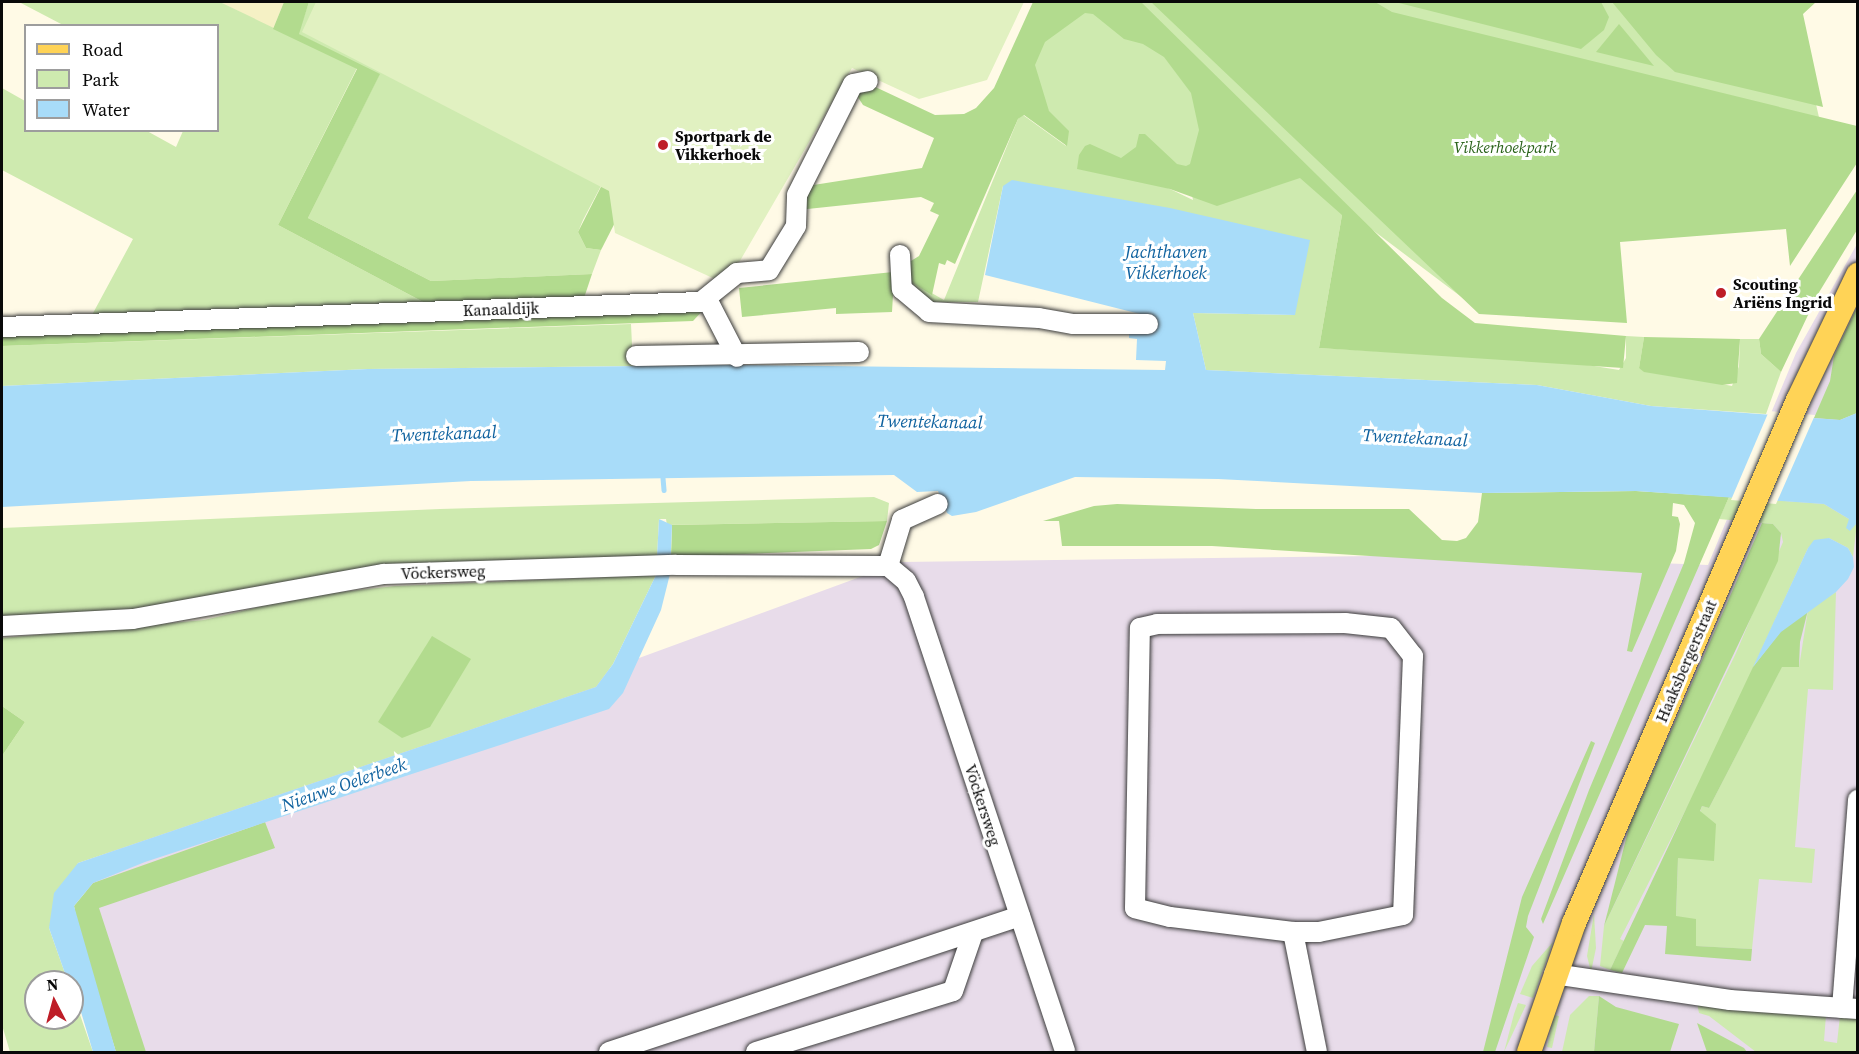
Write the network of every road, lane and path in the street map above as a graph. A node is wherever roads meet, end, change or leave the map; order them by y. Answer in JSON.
{"nodes":[{"id":1,"x":868,"y":81,"type":"dead end"},
{"id":2,"x":900,"y":255,"type":"dead end"},
{"id":3,"x":1857,"y":275,"type":"edge"},
{"id":4,"x":707,"y":299,"type":"junction"},
{"id":5,"x":2,"y":327,"type":"edge"},
{"id":6,"x":1143,"y":329,"type":"dead end"},
{"id":7,"x":859,"y":352,"type":"dead end"},
{"id":8,"x":736,"y":355,"type":"junction"},
{"id":9,"x":636,"y":356,"type":"dead end"},
{"id":10,"x":938,"y":504,"type":"dead end"},
{"id":11,"x":888,"y":566,"type":"junction"},
{"id":12,"x":2,"y":626,"type":"edge"},
{"id":13,"x":1857,"y":800,"type":"edge"},
{"id":14,"x":1020,"y":916,"type":"junction"},
{"id":15,"x":1293,"y":932,"type":"junction"},
{"id":16,"x":973,"y":933,"type":"junction"},
{"id":17,"x":1554,"y":974,"type":"junction"},
{"id":18,"x":1850,"y":1009,"type":"edge"},
{"id":19,"x":609,"y":1053,"type":"edge"},
{"id":20,"x":756,"y":1053,"type":"edge"},
{"id":21,"x":1065,"y":1053,"type":"edge"},
{"id":22,"x":1317,"y":1053,"type":"edge"},
{"id":23,"x":1529,"y":1053,"type":"edge"}],
"edges":[{"from":1,"to":4,"type":"street"},
{"from":2,"to":6,"type":"street"},
{"from":3,"to":17,"type":"main road","name":"Haaksbergerstraat"},
{"from":4,"to":5,"type":"street","name":"Kanaaldijk"},
{"from":4,"to":8,"type":"street"},
{"from":7,"to":8,"type":"street"},
{"from":8,"to":9,"type":"street"},
{"from":10,"to":11,"type":"street"},
{"from":11,"to":12,"type":"street","name":"Vöckersweg"},
{"from":11,"to":14,"type":"street","name":"Vöckersweg"},
{"from":13,"to":18,"type":"street"},
{"from":14,"to":16,"type":"street"},
{"from":14,"to":21,"type":"street","name":"Vöckersweg"},
{"from":15,"to":15,"type":"street"},
{"from":15,"to":22,"type":"street"},
{"from":16,"to":19,"type":"street"},
{"from":16,"to":20,"type":"street"},
{"from":17,"to":18,"type":"street"},
{"from":17,"to":23,"type":"main road","name":"Haaksbergerstraat"}]}
